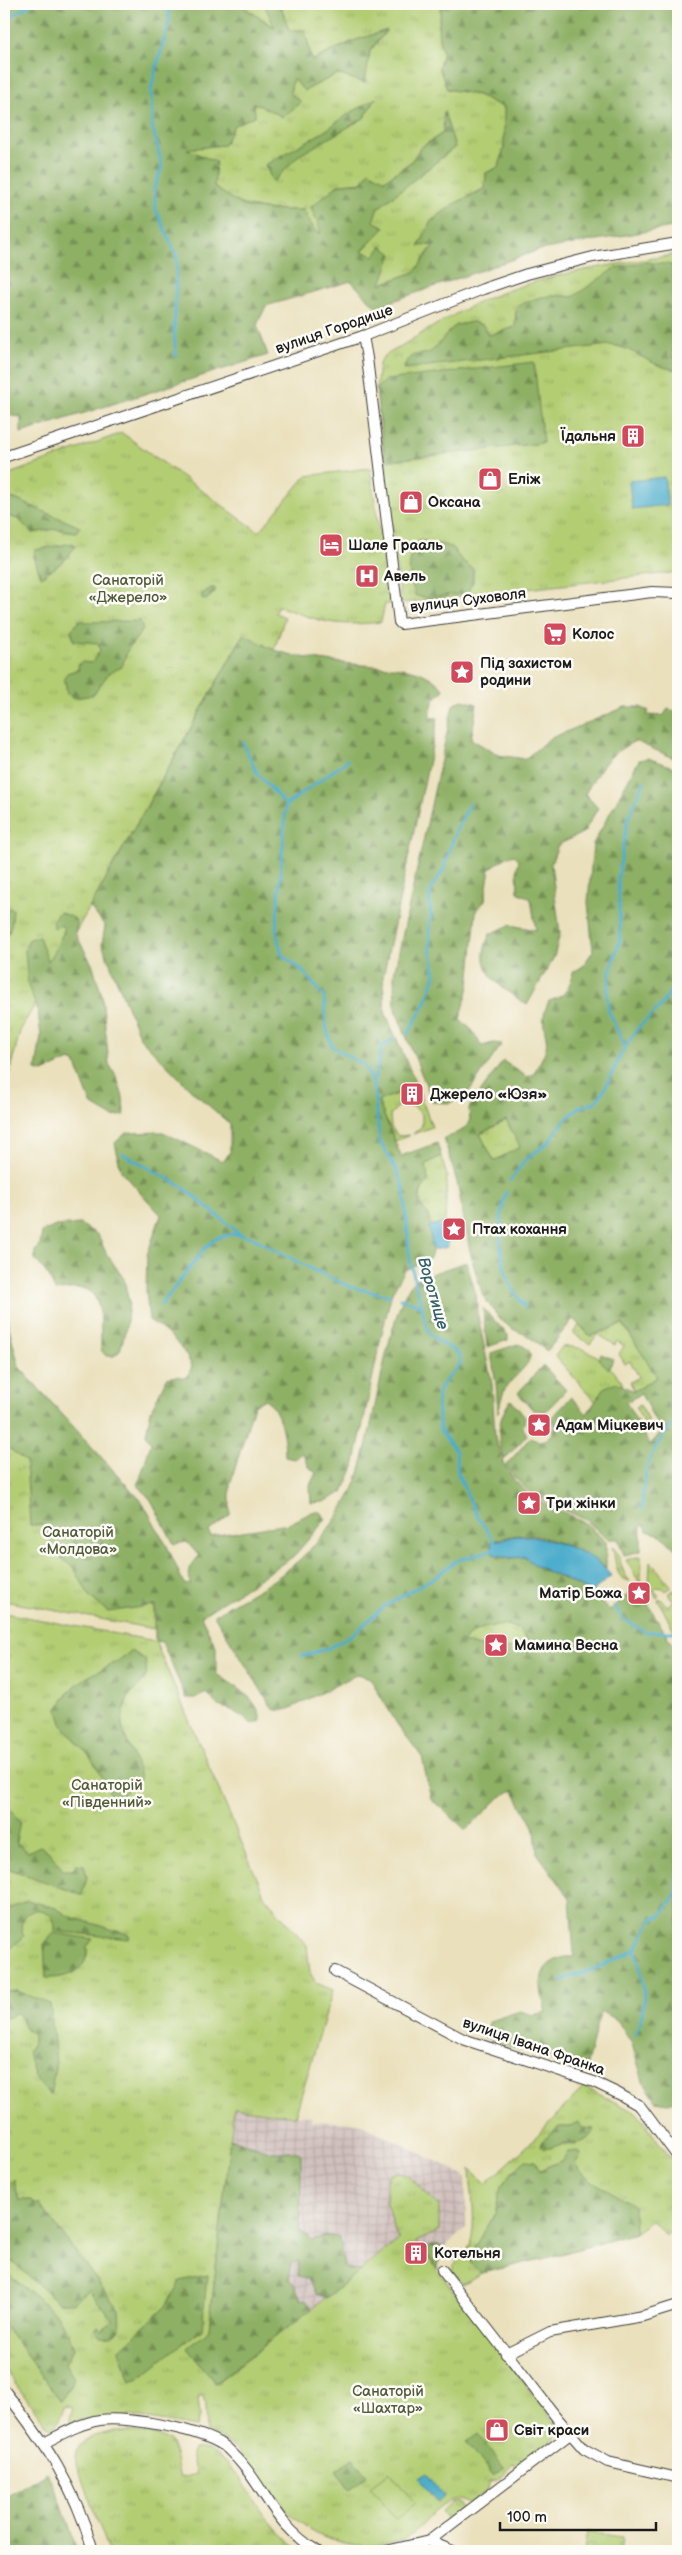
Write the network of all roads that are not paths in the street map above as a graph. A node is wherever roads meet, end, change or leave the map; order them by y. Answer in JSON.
{"nodes":[{"id":1,"x":678,"y":243,"type":"edge"},
{"id":2,"x":363,"y":336,"type":"junction"},
{"id":3,"x":4,"y":457,"type":"edge"},
{"id":4,"x":678,"y":593,"type":"edge"},
{"id":5,"x":335,"y":1971,"type":"dead end"},
{"id":6,"x":678,"y":2157,"type":"edge"},
{"id":7,"x":442,"y":2270,"type":"dead end"},
{"id":8,"x":678,"y":2304,"type":"edge"},
{"id":9,"x":506,"y":2354,"type":"junction"},
{"id":10,"x":4,"y":2390,"type":"edge"},
{"id":11,"x":570,"y":2434,"type":"junction"},
{"id":12,"x":44,"y":2443,"type":"junction"},
{"id":13,"x":678,"y":2478,"type":"edge"},
{"id":14,"x":429,"y":2541,"type":"junction"},
{"id":15,"x":93,"y":2551,"type":"edge"},
{"id":16,"x":317,"y":2551,"type":"edge"},
{"id":17,"x":386,"y":2551,"type":"edge"},
{"id":18,"x":453,"y":2551,"type":"edge"}],
"edges":[{"from":1,"to":2,"type":"street","name":"вулиця Городище"},
{"from":2,"to":3,"type":"street","name":"вулиця Городище"},
{"from":2,"to":4,"type":"street","name":"вулиця Суховоля"},
{"from":5,"to":6,"type":"street","name":"вулиця Івана Франка"},
{"from":7,"to":9,"type":"street"},
{"from":8,"to":9,"type":"street"},
{"from":9,"to":11,"type":"street"},
{"from":10,"to":12,"type":"street"},
{"from":11,"to":13,"type":"street"},
{"from":11,"to":14,"type":"street"},
{"from":12,"to":15,"type":"street"},
{"from":12,"to":16,"type":"street"},
{"from":14,"to":17,"type":"street"},
{"from":14,"to":18,"type":"street"}]}
